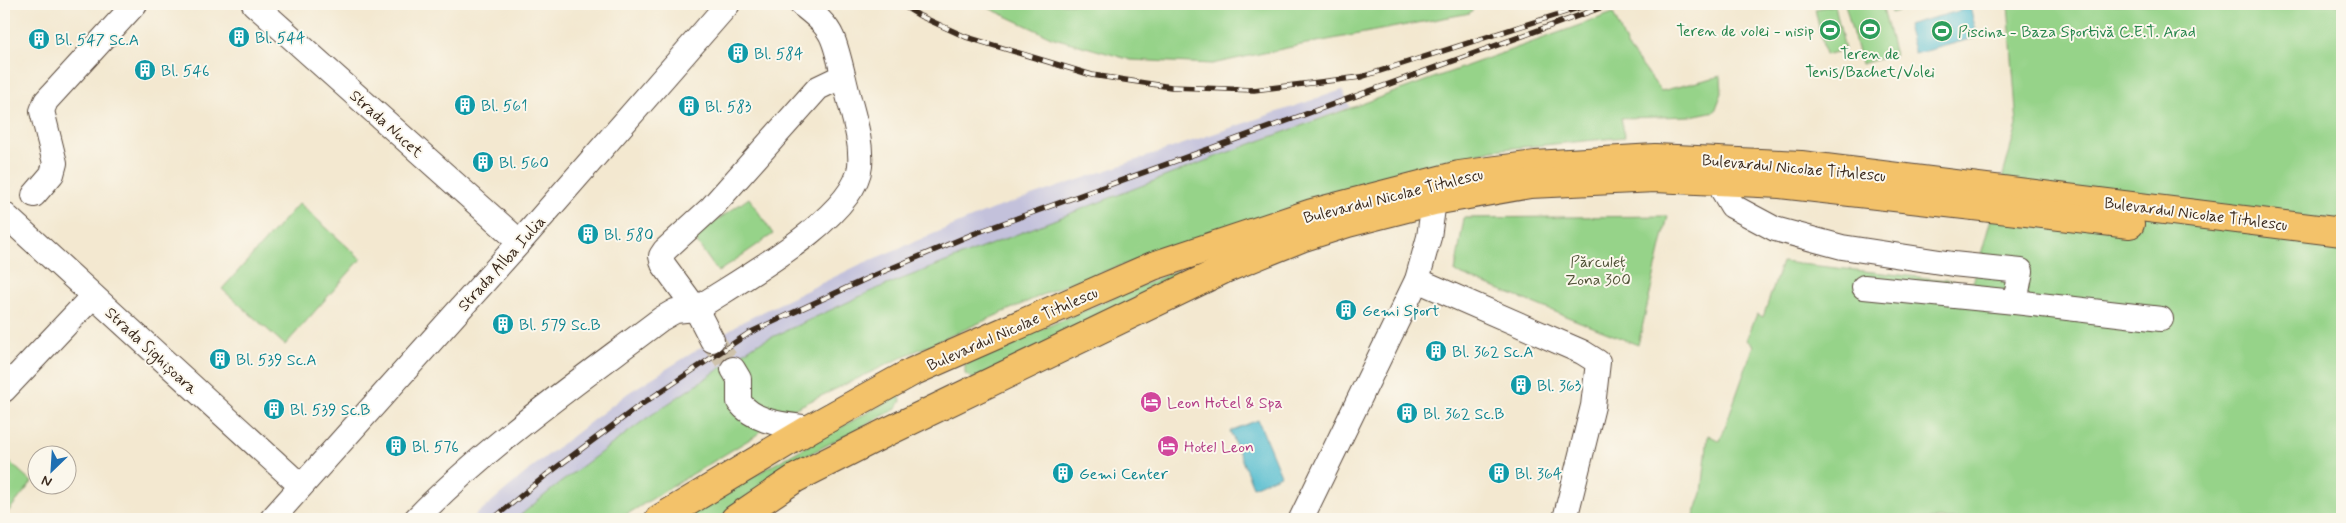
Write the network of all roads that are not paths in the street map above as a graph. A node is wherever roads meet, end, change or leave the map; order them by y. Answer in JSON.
{"nodes":[{"id":1,"x":135,"y":4,"type":"edge"},
{"id":2,"x":254,"y":4,"type":"edge"},
{"id":3,"x":728,"y":4,"type":"edge"},
{"id":4,"x":801,"y":4,"type":"edge"},
{"id":5,"x":843,"y":76,"type":"junction"},
{"id":6,"x":1717,"y":181,"type":"junction"},
{"id":7,"x":34,"y":195,"type":"dead end"},
{"id":8,"x":1978,"y":195,"type":"junction"},
{"id":9,"x":1434,"y":201,"type":"junction"},
{"id":10,"x":4,"y":214,"type":"edge"},
{"id":11,"x":2342,"y":232,"type":"edge"},
{"id":12,"x":520,"y":242,"type":"junction"},
{"id":13,"x":2342,"y":249,"type":"edge"},
{"id":14,"x":1417,"y":280,"type":"junction"},
{"id":15,"x":1864,"y":287,"type":"dead end"},
{"id":16,"x":94,"y":296,"type":"junction"},
{"id":17,"x":2015,"y":302,"type":"junction"},
{"id":18,"x":696,"y":309,"type":"junction"},
{"id":19,"x":2161,"y":320,"type":"dead end"},
{"id":20,"x":712,"y":340,"type":"tunnel mouth"},
{"id":21,"x":733,"y":368,"type":"tunnel mouth"},
{"id":22,"x":4,"y":390,"type":"edge"},
{"id":23,"x":811,"y":428,"type":"junction"},
{"id":24,"x":301,"y":486,"type":"junction"},
{"id":25,"x":760,"y":512,"type":"edge"},
{"id":26,"x":272,"y":519,"type":"edge"},
{"id":27,"x":416,"y":519,"type":"edge"},
{"id":28,"x":658,"y":519,"type":"edge"},
{"id":29,"x":735,"y":519,"type":"edge"},
{"id":30,"x":1301,"y":519,"type":"edge"},
{"id":31,"x":1565,"y":519,"type":"edge"}],
"edges":[{"from":1,"to":7,"type":"street"},
{"from":2,"to":12,"type":"street","name":"Strada Nucet"},
{"from":3,"to":12,"type":"street","name":"Strada Alba Iulia"},
{"from":4,"to":5,"type":"street"},
{"from":5,"to":18,"type":"street"},
{"from":5,"to":18,"type":"street"},
{"from":6,"to":8,"type":"main road","name":"Bulevardul Nicolae Titulescu"},
{"from":6,"to":9,"type":"main road","name":"Bulevardul Nicolae Titulescu"},
{"from":6,"to":17,"type":"street"},
{"from":8,"to":11,"type":"main road","name":"Bulevardul Nicolae Titulescu"},
{"from":8,"to":13,"type":"main road","name":"Bulevardul Nicolae Titulescu"},
{"from":8,"to":23,"type":"main road","name":"Bulevardul Nicolae Titulescu"},
{"from":9,"to":14,"type":"street"},
{"from":9,"to":25,"type":"main road","name":"Bulevardul Nicolae Titulescu"},
{"from":10,"to":16,"type":"street","name":"Strada Sighișoara"},
{"from":12,"to":24,"type":"street","name":"Strada Alba Iulia"},
{"from":14,"to":30,"type":"street"},
{"from":14,"to":31,"type":"street"},
{"from":15,"to":17,"type":"street"},
{"from":16,"to":22,"type":"street"},
{"from":16,"to":24,"type":"street","name":"Strada Sighișoara"},
{"from":17,"to":19,"type":"street"},
{"from":18,"to":20,"type":"street"},
{"from":18,"to":27,"type":"street"},
{"from":21,"to":23,"type":"street"},
{"from":23,"to":28,"type":"main road","name":"Bulevardul Nicolae Titulescu"},
{"from":24,"to":26,"type":"street","name":"Strada Alba Iulia"},
{"from":25,"to":29,"type":"main road","name":"Bulevardul Nicolae Titulescu"}]}
